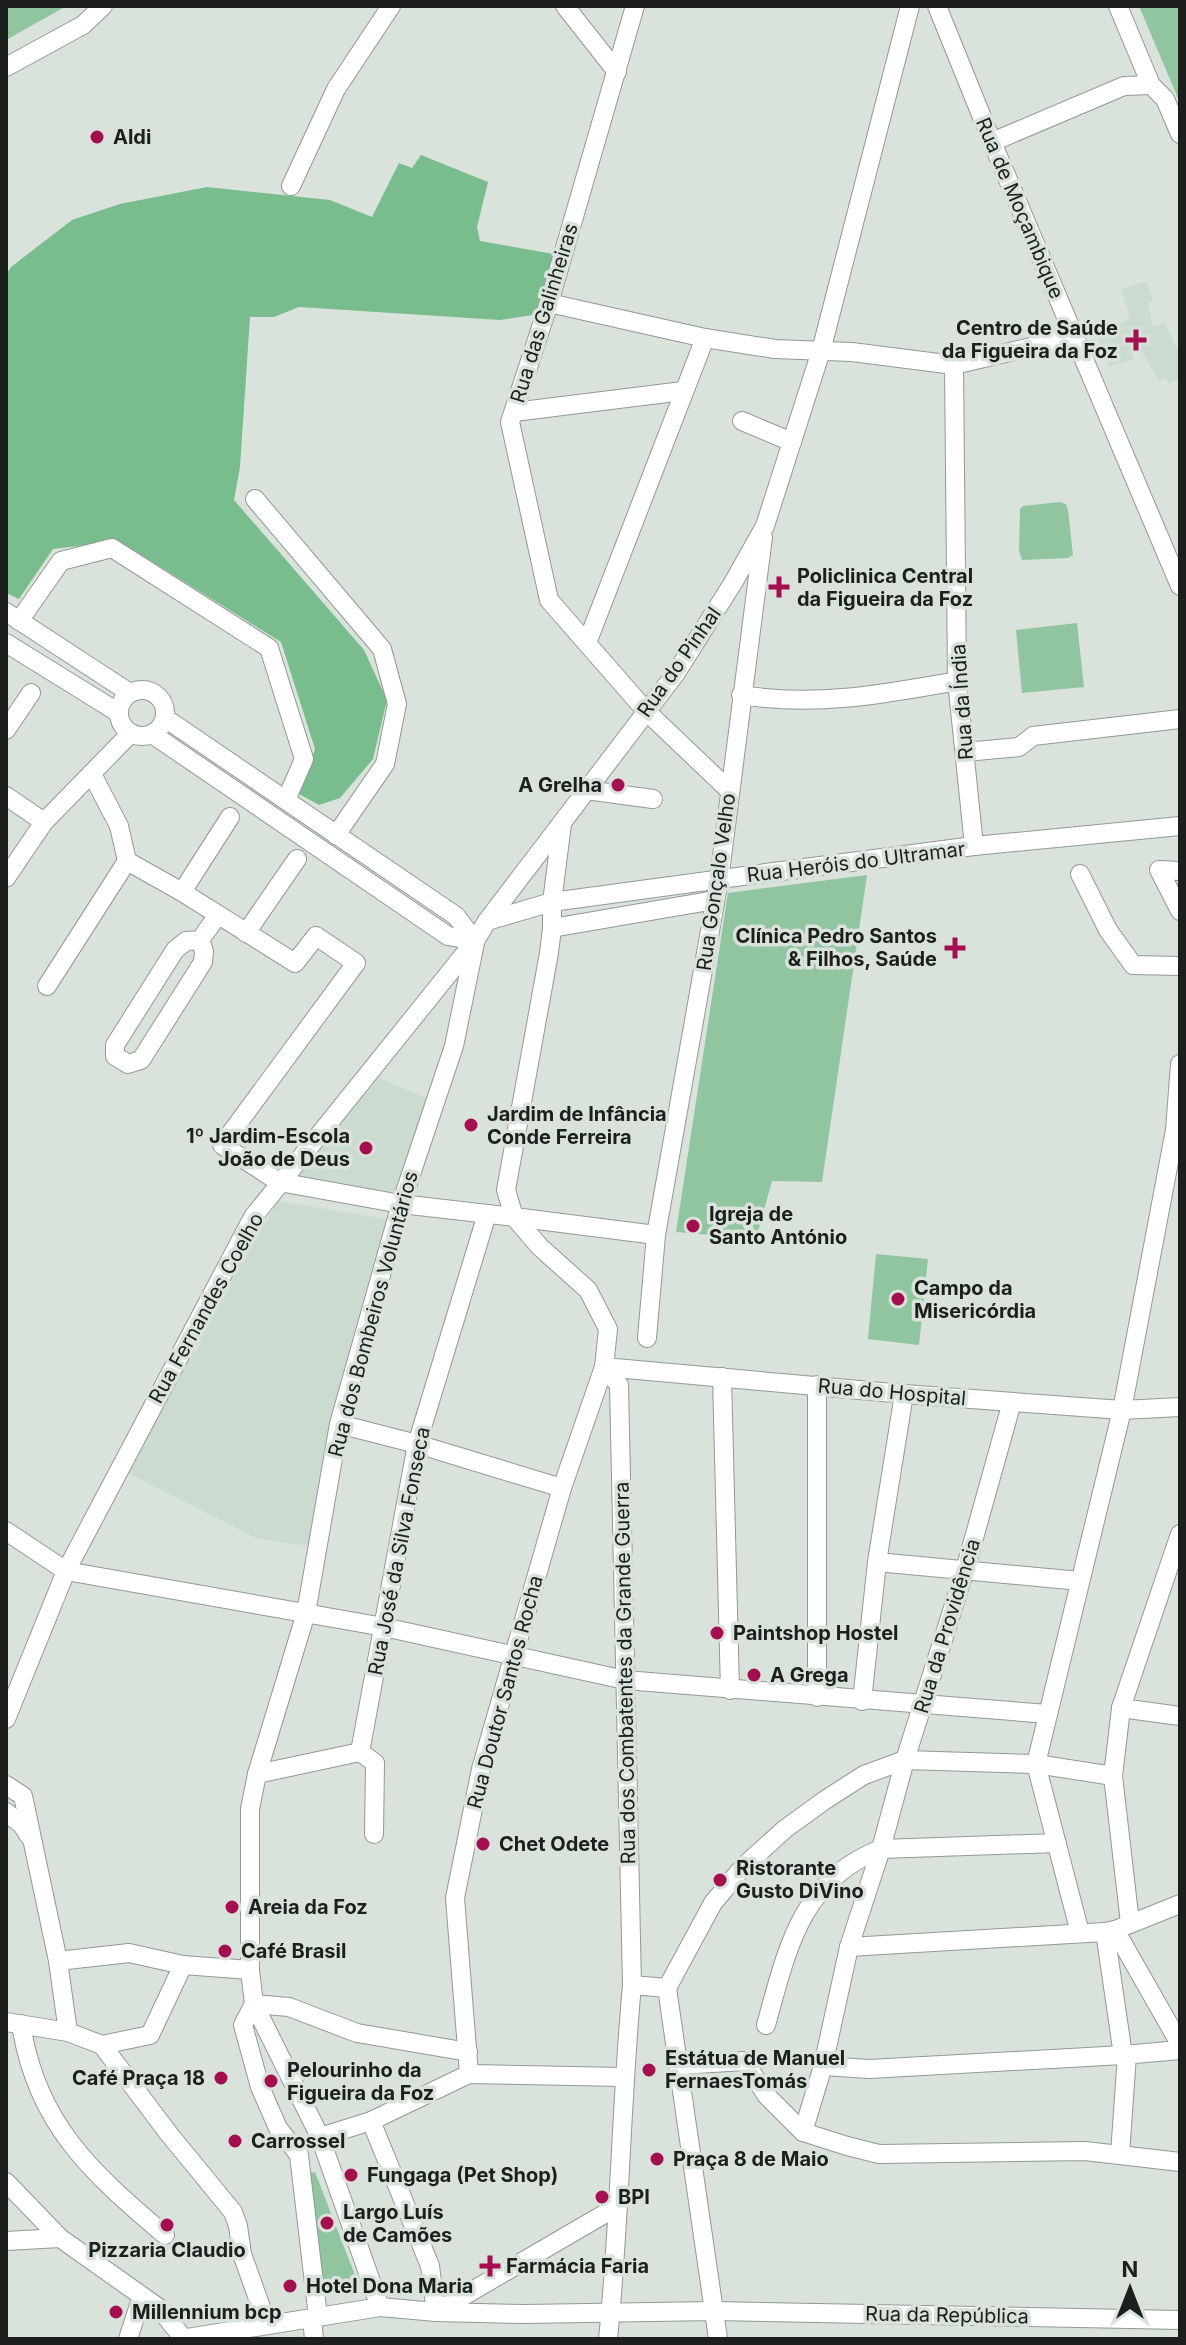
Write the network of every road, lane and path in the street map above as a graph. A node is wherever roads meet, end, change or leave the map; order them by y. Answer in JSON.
{"nodes":[{"id":1,"x":103,"y":6,"type":"edge"},
{"id":2,"x":391,"y":6,"type":"edge"},
{"id":3,"x":565,"y":6,"type":"edge"},
{"id":4,"x":635,"y":6,"type":"edge"},
{"id":5,"x":910,"y":6,"type":"edge"},
{"id":6,"x":937,"y":6,"type":"edge"},
{"id":7,"x":1118,"y":6,"type":"edge"},
{"id":8,"x":6,"y":67,"type":"edge"},
{"id":9,"x":617,"y":72,"type":"junction"},
{"id":10,"x":1151,"y":85,"type":"junction"},
{"id":11,"x":1180,"y":134,"type":"edge"},
{"id":12,"x":992,"y":142,"type":"junction"},
{"id":13,"x":291,"y":186,"type":"dead end"},
{"id":14,"x":549,"y":303,"type":"junction"},
{"id":15,"x":1074,"y":337,"type":"junction"},
{"id":16,"x":705,"y":338,"type":"junction"},
{"id":17,"x":821,"y":351,"type":"junction"},
{"id":18,"x":954,"y":365,"type":"junction"},
{"id":19,"x":683,"y":391,"type":"junction"},
{"id":20,"x":514,"y":412,"type":"junction"},
{"id":21,"x":742,"y":421,"type":"dead end"},
{"id":22,"x":792,"y":442,"type":"junction"},
{"id":23,"x":255,"y":499,"type":"dead end"},
{"id":24,"x":765,"y":526,"type":"junction"},
{"id":25,"x":1180,"y":586,"type":"edge"},
{"id":26,"x":12,"y":617,"type":"edge"},
{"id":27,"x":6,"y":643,"type":"edge"},
{"id":28,"x":587,"y":643,"type":"junction"},
{"id":29,"x":957,"y":681,"type":"junction"},
{"id":30,"x":31,"y":693,"type":"dead end"},
{"id":31,"x":130,"y":693,"type":"junction"},
{"id":32,"x":741,"y":695,"type":"junction"},
{"id":33,"x":646,"y":711,"type":"junction"},
{"id":34,"x":119,"y":713,"type":"junction"},
{"id":35,"x":165,"y":718,"type":"junction"},
{"id":36,"x":1180,"y":719,"type":"edge"},
{"id":37,"x":6,"y":730,"type":"edge"},
{"id":38,"x":131,"y":733,"type":"junction"},
{"id":39,"x":152,"y":734,"type":"junction"},
{"id":40,"x":965,"y":752,"type":"junction"},
{"id":41,"x":92,"y":774,"type":"junction"},
{"id":42,"x":586,"y":790,"type":"junction"},
{"id":43,"x":730,"y":791,"type":"junction"},
{"id":44,"x":6,"y":796,"type":"edge"},
{"id":45,"x":653,"y":799,"type":"dead end"},
{"id":46,"x":286,"y":800,"type":"junction"},
{"id":47,"x":230,"y":817,"type":"dead end"},
{"id":48,"x":44,"y":822,"type":"junction"},
{"id":49,"x":563,"y":822,"type":"junction"},
{"id":50,"x":1180,"y":826,"type":"edge"},
{"id":51,"x":336,"y":835,"type":"junction"},
{"id":52,"x":974,"y":846,"type":"junction"},
{"id":53,"x":297,"y":859,"type":"dead end"},
{"id":54,"x":127,"y":861,"type":"junction"},
{"id":55,"x":1180,"y":871,"type":"edge"},
{"id":56,"x":1080,"y":874,"type":"dead end"},
{"id":57,"x":6,"y":878,"type":"edge"},
{"id":58,"x":719,"y":880,"type":"junction"},
{"id":59,"x":645,"y":891,"type":"junction"},
{"id":60,"x":182,"y":892,"type":"junction"},
{"id":61,"x":595,"y":898,"type":"junction"},
{"id":62,"x":715,"y":900,"type":"junction"},
{"id":63,"x":552,"y":902,"type":"junction"},
{"id":64,"x":649,"y":911,"type":"junction"},
{"id":65,"x":1180,"y":911,"type":"edge"},
{"id":66,"x":218,"y":915,"type":"junction"},
{"id":67,"x":599,"y":920,"type":"junction"},
{"id":68,"x":487,"y":921,"type":"junction"},
{"id":69,"x":552,"y":928,"type":"junction"},
{"id":70,"x":246,"y":933,"type":"junction"},
{"id":71,"x":200,"y":940,"type":"junction"},
{"id":72,"x":475,"y":941,"type":"junction"},
{"id":73,"x":1180,"y":966,"type":"edge"},
{"id":74,"x":47,"y":986,"type":"dead end"},
{"id":75,"x":430,"y":993,"type":"junction"},
{"id":76,"x":461,"y":1013,"type":"junction"},
{"id":77,"x":1180,"y":1064,"type":"edge"},
{"id":78,"x":1178,"y":1130,"type":"edge"},
{"id":79,"x":279,"y":1182,"type":"junction"},
{"id":80,"x":401,"y":1204,"type":"junction"},
{"id":81,"x":487,"y":1214,"type":"junction"},
{"id":82,"x":514,"y":1217,"type":"junction"},
{"id":83,"x":656,"y":1235,"type":"junction"},
{"id":84,"x":647,"y":1338,"type":"dead end"},
{"id":85,"x":604,"y":1367,"type":"junction"},
{"id":86,"x":722,"y":1377,"type":"junction"},
{"id":87,"x":817,"y":1385,"type":"junction"},
{"id":88,"x":904,"y":1394,"type":"junction"},
{"id":89,"x":1012,"y":1402,"type":"junction"},
{"id":90,"x":1180,"y":1407,"type":"edge"},
{"id":91,"x":1122,"y":1410,"type":"junction"},
{"id":92,"x":339,"y":1424,"type":"junction"},
{"id":93,"x":417,"y":1444,"type":"junction"},
{"id":94,"x":562,"y":1488,"type":"junction"},
{"id":95,"x":6,"y":1531,"type":"edge"},
{"id":96,"x":1180,"y":1534,"type":"edge"},
{"id":97,"x":877,"y":1562,"type":"junction"},
{"id":98,"x":965,"y":1570,"type":"junction"},
{"id":99,"x":66,"y":1571,"type":"junction"},
{"id":100,"x":1080,"y":1581,"type":"junction"},
{"id":101,"x":306,"y":1613,"type":"junction"},
{"id":102,"x":384,"y":1627,"type":"junction"},
{"id":103,"x":514,"y":1655,"type":"junction"},
{"id":104,"x":625,"y":1680,"type":"junction"},
{"id":105,"x":730,"y":1690,"type":"junction"},
{"id":106,"x":817,"y":1697,"type":"junction"},
{"id":107,"x":862,"y":1701,"type":"junction"},
{"id":108,"x":923,"y":1705,"type":"junction"},
{"id":109,"x":1121,"y":1708,"type":"junction"},
{"id":110,"x":1048,"y":1714,"type":"junction"},
{"id":111,"x":1180,"y":1716,"type":"edge"},
{"id":112,"x":6,"y":1719,"type":"edge"},
{"id":113,"x":360,"y":1752,"type":"junction"},
{"id":114,"x":905,"y":1760,"type":"junction"},
{"id":115,"x":1036,"y":1764,"type":"junction"},
{"id":116,"x":257,"y":1774,"type":"junction"},
{"id":117,"x":1113,"y":1776,"type":"junction"},
{"id":118,"x":6,"y":1785,"type":"edge"},
{"id":119,"x":6,"y":1812,"type":"edge"},
{"id":120,"x":374,"y":1834,"type":"dead end"},
{"id":121,"x":32,"y":1842,"type":"junction"},
{"id":122,"x":1057,"y":1843,"type":"junction"},
{"id":123,"x":881,"y":1849,"type":"junction"},
{"id":124,"x":1180,"y":1904,"type":"edge"},
{"id":125,"x":1117,"y":1928,"type":"junction"},
{"id":126,"x":1080,"y":1933,"type":"junction"},
{"id":127,"x":849,"y":1947,"type":"junction"},
{"id":128,"x":58,"y":1961,"type":"junction"},
{"id":129,"x":183,"y":1965,"type":"junction"},
{"id":130,"x":250,"y":1970,"type":"junction"},
{"id":131,"x":632,"y":1985,"type":"junction"},
{"id":132,"x":667,"y":1988,"type":"junction"},
{"id":133,"x":254,"y":2004,"type":"junction"},
{"id":134,"x":14,"y":2023,"type":"edge"},
{"id":135,"x":766,"y":2025,"type":"dead end"},
{"id":136,"x":68,"y":2032,"type":"junction"},
{"id":137,"x":102,"y":2045,"type":"junction"},
{"id":138,"x":1180,"y":2047,"type":"edge"},
{"id":139,"x":468,"y":2052,"type":"junction"},
{"id":140,"x":1125,"y":2055,"type":"junction"},
{"id":141,"x":680,"y":2065,"type":"junction"},
{"id":142,"x":823,"y":2066,"type":"junction"},
{"id":143,"x":469,"y":2074,"type":"junction"},
{"id":144,"x":623,"y":2077,"type":"junction"},
{"id":145,"x":371,"y":2121,"type":"junction"},
{"id":146,"x":803,"y":2132,"type":"junction"},
{"id":147,"x":320,"y":2137,"type":"junction"},
{"id":148,"x":1120,"y":2154,"type":"junction"},
{"id":149,"x":1180,"y":2162,"type":"edge"},
{"id":150,"x":6,"y":2182,"type":"edge"},
{"id":151,"x":618,"y":2206,"type":"junction"},
{"id":152,"x":165,"y":2235,"type":"dead end"},
{"id":153,"x":60,"y":2238,"type":"junction"},
{"id":154,"x":6,"y":2241,"type":"edge"},
{"id":155,"x":142,"y":2296,"type":"junction"},
{"id":156,"x":380,"y":2307,"type":"junction"},
{"id":157,"x":715,"y":2311,"type":"junction"},
{"id":158,"x":436,"y":2312,"type":"junction"},
{"id":159,"x":611,"y":2314,"type":"junction"},
{"id":160,"x":315,"y":2317,"type":"junction"},
{"id":161,"x":1180,"y":2320,"type":"edge"},
{"id":162,"x":267,"y":2324,"type":"junction"},
{"id":163,"x":128,"y":2339,"type":"edge"},
{"id":164,"x":182,"y":2339,"type":"edge"},
{"id":165,"x":314,"y":2339,"type":"edge"},
{"id":166,"x":608,"y":2339,"type":"edge"},
{"id":167,"x":718,"y":2339,"type":"edge"}],
"edges":[{"from":1,"to":8,"type":"street"},
{"from":2,"to":13,"type":"street"},
{"from":3,"to":9,"type":"street"},
{"from":4,"to":9,"type":"street","name":"Rua das Galinheiras"},
{"from":5,"to":17,"type":"street","name":"Rua do Pinhal"},
{"from":6,"to":12,"type":"street","name":"Rua de Moçambique"},
{"from":7,"to":10,"type":"street"},
{"from":9,"to":14,"type":"street","name":"Rua das Galinheiras"},
{"from":10,"to":11,"type":"street"},
{"from":10,"to":12,"type":"street"},
{"from":12,"to":15,"type":"street","name":"Rua de Moçambique"},
{"from":14,"to":16,"type":"street"},
{"from":14,"to":20,"type":"street","name":"Rua das Galinheiras"},
{"from":15,"to":18,"type":"street"},
{"from":15,"to":25,"type":"street","name":"Rua de Moçambique"},
{"from":16,"to":17,"type":"street"},
{"from":16,"to":19,"type":"street"},
{"from":17,"to":18,"type":"street"},
{"from":17,"to":22,"type":"street","name":"Rua do Pinhal"},
{"from":18,"to":29,"type":"street","name":"Rua da Índia"},
{"from":19,"to":20,"type":"street"},
{"from":19,"to":28,"type":"street"},
{"from":20,"to":28,"type":"street","name":"Rua das Galinheiras"},
{"from":21,"to":22,"type":"street"},
{"from":22,"to":24,"type":"street","name":"Rua do Pinhal"},
{"from":23,"to":51,"type":"street"},
{"from":24,"to":32,"type":"street","name":"Rua Gonçalo Velho"},
{"from":24,"to":33,"type":"street","name":"Rua do Pinhal"},
{"from":26,"to":31,"type":"street"},
{"from":26,"to":46,"type":"street"},
{"from":27,"to":34,"type":"street"},
{"from":28,"to":33,"type":"street","name":"Rua das Galinheiras"},
{"from":29,"to":32,"type":"street"},
{"from":29,"to":40,"type":"street","name":"Rua da Índia"},
{"from":30,"to":37,"type":"street"},
{"from":31,"to":34,"type":"street"},
{"from":31,"to":35,"type":"street"},
{"from":32,"to":43,"type":"street","name":"Rua Gonçalo Velho"},
{"from":33,"to":42,"type":"street","name":"Rua do Pinhal"},
{"from":33,"to":43,"type":"street","name":"Rua das Galinheiras"},
{"from":34,"to":38,"type":"street"},
{"from":35,"to":39,"type":"street"},
{"from":35,"to":46,"type":"street"},
{"from":36,"to":40,"type":"street"},
{"from":38,"to":39,"type":"street"},
{"from":38,"to":41,"type":"street"},
{"from":39,"to":72,"type":"street"},
{"from":40,"to":52,"type":"street","name":"Rua da Índia"},
{"from":41,"to":48,"type":"street"},
{"from":41,"to":54,"type":"street"},
{"from":42,"to":45,"type":"street"},
{"from":42,"to":49,"type":"street","name":"Rua do Pinhal"},
{"from":43,"to":58,"type":"street","name":"Rua Gonçalo Velho"},
{"from":44,"to":48,"type":"street"},
{"from":46,"to":51,"type":"street"},
{"from":47,"to":60,"type":"street"},
{"from":48,"to":57,"type":"street"},
{"from":49,"to":63,"type":"street"},
{"from":49,"to":68,"type":"street","name":"Rua do Pinhal"},
{"from":50,"to":52,"type":"street","name":"Rua Heróis do Ultramar"},
{"from":51,"to":72,"type":"street"},
{"from":52,"to":58,"type":"street","name":"Rua Heróis do Ultramar"},
{"from":53,"to":70,"type":"street"},
{"from":54,"to":60,"type":"street"},
{"from":54,"to":74,"type":"street"},
{"from":55,"to":65,"type":"street"},
{"from":56,"to":73,"type":"street"},
{"from":58,"to":59,"type":"street","name":"Rua Heróis do Ultramar"},
{"from":58,"to":62,"type":"street","name":"Rua Gonçalo Velho"},
{"from":59,"to":61,"type":"street","name":"Rua Heróis do Ultramar"},
{"from":59,"to":64,"type":"street"},
{"from":60,"to":66,"type":"street"},
{"from":61,"to":63,"type":"street","name":"Rua Heróis do Ultramar"},
{"from":61,"to":67,"type":"street"},
{"from":62,"to":64,"type":"street"},
{"from":62,"to":83,"type":"street","name":"Rua Gonçalo Velho"},
{"from":63,"to":68,"type":"street","name":"Rua Heróis do Ultramar"},
{"from":63,"to":69,"type":"street"},
{"from":64,"to":67,"type":"street"},
{"from":66,"to":70,"type":"street"},
{"from":66,"to":71,"type":"street"},
{"from":67,"to":69,"type":"street"},
{"from":68,"to":72,"type":"street","name":"Rua do Pinhal"},
{"from":69,"to":82,"type":"street"},
{"from":70,"to":79,"type":"street"},
{"from":71,"to":71,"type":"street"},
{"from":72,"to":75,"type":"street","name":"Rua Fernandes Coelho"},
{"from":72,"to":76,"type":"street","name":"Rua dos Bombeiros Voluntários"},
{"from":75,"to":76,"type":"street"},
{"from":75,"to":79,"type":"street","name":"Rua Fernandes Coelho"},
{"from":76,"to":80,"type":"street","name":"Rua dos Bombeiros Voluntários"},
{"from":77,"to":78,"type":"street"},
{"from":78,"to":91,"type":"street"},
{"from":79,"to":80,"type":"street"},
{"from":79,"to":99,"type":"street","name":"Rua Fernandes Coelho"},
{"from":80,"to":81,"type":"street"},
{"from":80,"to":92,"type":"street","name":"Rua dos Bombeiros Voluntários"},
{"from":81,"to":82,"type":"street"},
{"from":81,"to":93,"type":"street","name":"Rua José da Silva Fonseca"},
{"from":82,"to":83,"type":"street"},
{"from":82,"to":85,"type":"street"},
{"from":83,"to":84,"type":"street","name":"Rua Gonçalo Velho"},
{"from":85,"to":86,"type":"street","name":"Rua do Hospital"},
{"from":85,"to":94,"type":"street","name":"Rua Doutor Santos Rocha"},
{"from":85,"to":104,"type":"street","name":"Rua dos Combatentes da Grande Guerra"},
{"from":86,"to":87,"type":"street","name":"Rua do Hospital"},
{"from":86,"to":105,"type":"street"},
{"from":87,"to":88,"type":"street","name":"Rua do Hospital"},
{"from":87,"to":106,"type":"street"},
{"from":88,"to":89,"type":"street","name":"Rua do Hospital"},
{"from":88,"to":97,"type":"street"},
{"from":89,"to":91,"type":"street","name":"Rua do Hospital"},
{"from":89,"to":98,"type":"street","name":"Rua da Providência"},
{"from":90,"to":91,"type":"street","name":"Rua do Hospital"},
{"from":91,"to":100,"type":"street"},
{"from":92,"to":93,"type":"street"},
{"from":92,"to":101,"type":"street","name":"Rua dos Bombeiros Voluntários"},
{"from":93,"to":94,"type":"street"},
{"from":93,"to":102,"type":"street","name":"Rua José da Silva Fonseca"},
{"from":94,"to":103,"type":"street","name":"Rua Doutor Santos Rocha"},
{"from":95,"to":99,"type":"street"},
{"from":96,"to":109,"type":"street"},
{"from":97,"to":98,"type":"street"},
{"from":97,"to":107,"type":"street"},
{"from":98,"to":100,"type":"street"},
{"from":98,"to":108,"type":"street","name":"Rua da Providência"},
{"from":99,"to":101,"type":"street"},
{"from":99,"to":112,"type":"street","name":"Rua Fernandes Coelho"},
{"from":100,"to":110,"type":"street"},
{"from":101,"to":102,"type":"street"},
{"from":101,"to":116,"type":"street","name":"Rua dos Bombeiros Voluntários"},
{"from":102,"to":103,"type":"street"},
{"from":102,"to":113,"type":"street","name":"Rua José da Silva Fonseca"},
{"from":103,"to":104,"type":"street"},
{"from":103,"to":139,"type":"street","name":"Rua Doutor Santos Rocha"},
{"from":104,"to":105,"type":"street"},
{"from":104,"to":131,"type":"street","name":"Rua dos Combatentes da Grande Guerra"},
{"from":105,"to":106,"type":"street"},
{"from":106,"to":107,"type":"street"},
{"from":107,"to":108,"type":"street"},
{"from":108,"to":110,"type":"street"},
{"from":108,"to":114,"type":"street","name":"Rua da Providência"},
{"from":109,"to":111,"type":"street"},
{"from":109,"to":117,"type":"street"},
{"from":110,"to":115,"type":"street"},
{"from":113,"to":116,"type":"street"},
{"from":113,"to":120,"type":"street"},
{"from":114,"to":115,"type":"street"},
{"from":114,"to":123,"type":"street","name":"Rua da Providência"},
{"from":114,"to":132,"type":"street"},
{"from":115,"to":117,"type":"street"},
{"from":115,"to":122,"type":"street"},
{"from":116,"to":130,"type":"street","name":"Rua dos Bombeiros Voluntários"},
{"from":117,"to":125,"type":"street"},
{"from":118,"to":121,"type":"street"},
{"from":119,"to":121,"type":"street"},
{"from":121,"to":128,"type":"street"},
{"from":122,"to":123,"type":"street"},
{"from":122,"to":126,"type":"street"},
{"from":123,"to":127,"type":"street","name":"Rua da Providência"},
{"from":123,"to":135,"type":"street"},
{"from":124,"to":125,"type":"street"},
{"from":125,"to":126,"type":"street"},
{"from":125,"to":138,"type":"street"},
{"from":125,"to":140,"type":"street"},
{"from":126,"to":127,"type":"street"},
{"from":127,"to":142,"type":"street","name":"Rua da Providência"},
{"from":128,"to":129,"type":"street"},
{"from":128,"to":136,"type":"street"},
{"from":129,"to":130,"type":"street"},
{"from":129,"to":137,"type":"street"},
{"from":130,"to":133,"type":"street","name":"Rua dos Bombeiros Voluntários"},
{"from":131,"to":132,"type":"street"},
{"from":131,"to":144,"type":"street"},
{"from":132,"to":141,"type":"street"},
{"from":133,"to":139,"type":"street"},
{"from":133,"to":147,"type":"street"},
{"from":133,"to":160,"type":"street"},
{"from":134,"to":136,"type":"street"},
{"from":134,"to":152,"type":"street"},
{"from":136,"to":137,"type":"street"},
{"from":137,"to":162,"type":"street"},
{"from":138,"to":140,"type":"street"},
{"from":139,"to":143,"type":"street","name":"Rua Doutor Santos Rocha"},
{"from":140,"to":142,"type":"street"},
{"from":140,"to":148,"type":"street"},
{"from":141,"to":146,"type":"street"},
{"from":141,"to":157,"type":"street"},
{"from":142,"to":146,"type":"street","name":"Rua da Providência"},
{"from":143,"to":144,"type":"street"},
{"from":143,"to":145,"type":"street"},
{"from":144,"to":151,"type":"street"},
{"from":145,"to":147,"type":"street"},
{"from":145,"to":158,"type":"street"},
{"from":146,"to":148,"type":"street"},
{"from":147,"to":156,"type":"street"},
{"from":148,"to":149,"type":"street"},
{"from":150,"to":153,"type":"street"},
{"from":151,"to":158,"type":"street"},
{"from":151,"to":159,"type":"street"},
{"from":153,"to":154,"type":"street"},
{"from":153,"to":155,"type":"street"},
{"from":155,"to":163,"type":"street"},
{"from":155,"to":164,"type":"street"},
{"from":156,"to":158,"type":"street"},
{"from":156,"to":160,"type":"street"},
{"from":157,"to":159,"type":"street"},
{"from":157,"to":161,"type":"street","name":"Rua da República"},
{"from":157,"to":167,"type":"street"},
{"from":158,"to":159,"type":"street"},
{"from":159,"to":166,"type":"street"},
{"from":160,"to":162,"type":"street"},
{"from":160,"to":165,"type":"street"},
{"from":162,"to":164,"type":"street"}]}
